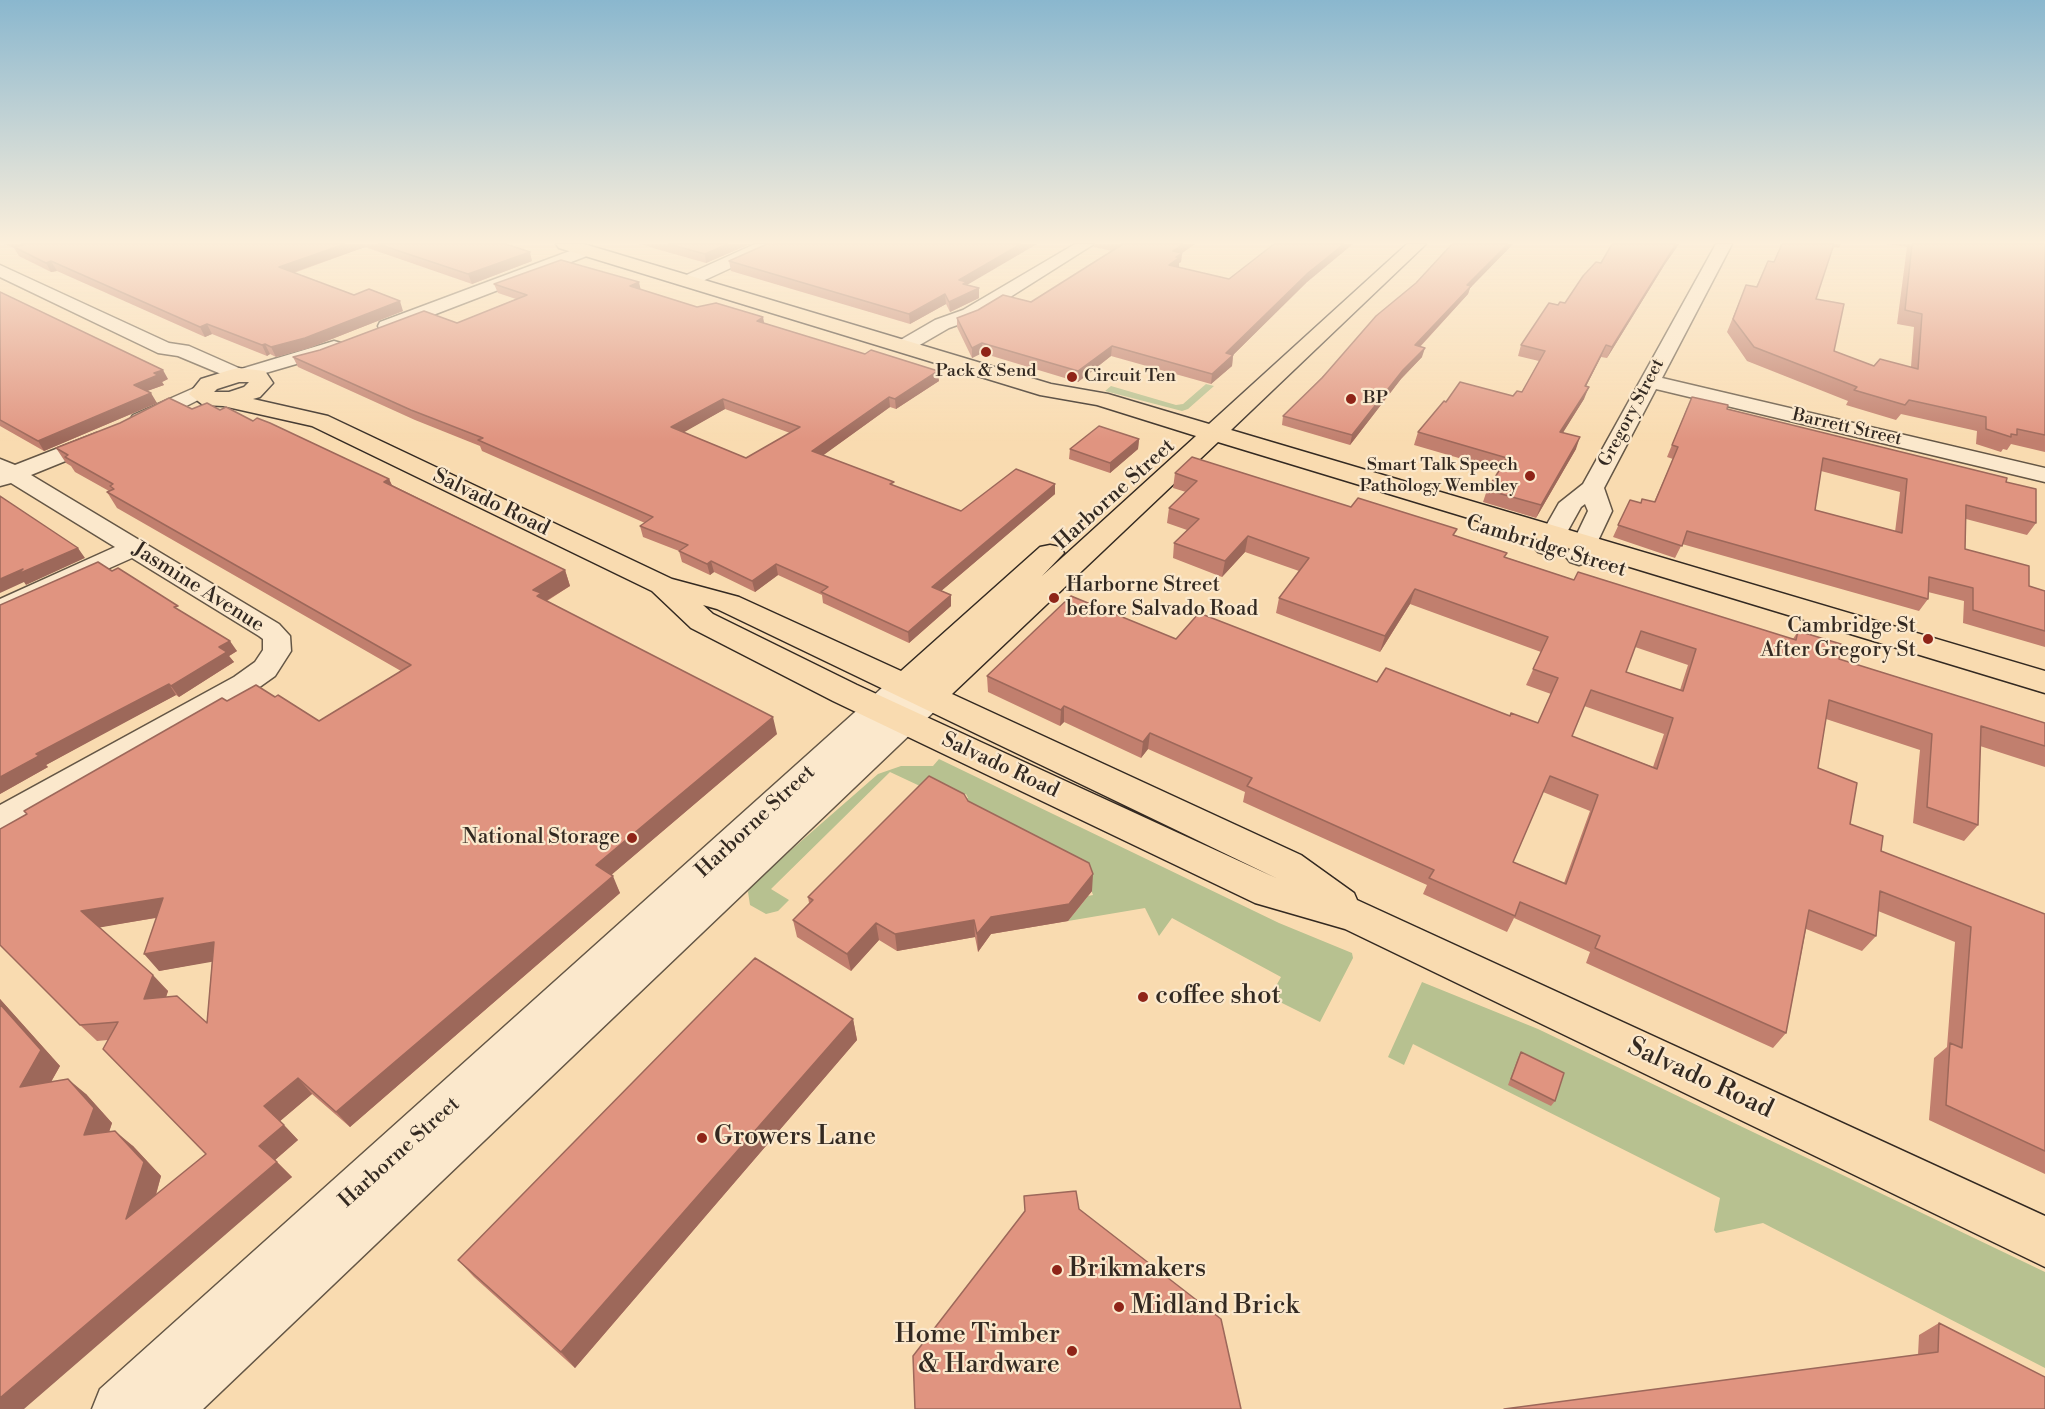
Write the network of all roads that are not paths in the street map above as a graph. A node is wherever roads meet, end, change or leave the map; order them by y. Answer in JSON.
{"nodes":[{"id":1,"x":84,"y":310,"type":"edge"},
{"id":2,"x":428,"y":310,"type":"edge"},
{"id":3,"x":784,"y":310,"type":"edge"},
{"id":4,"x":977,"y":310,"type":"edge"},
{"id":5,"x":1330,"y":310,"type":"edge"},
{"id":6,"x":1341,"y":310,"type":"edge"},
{"id":7,"x":1688,"y":310,"type":"edge"},
{"id":8,"x":372,"y":332,"type":"edge"},
{"id":9,"x":350,"y":341,"type":"edge"},
{"id":10,"x":165,"y":348,"type":"junction"},
{"id":11,"x":914,"y":349,"type":"junction"},
{"id":12,"x":252,"y":380,"type":"junction"},
{"id":13,"x":1650,"y":381,"type":"junction"},
{"id":14,"x":204,"y":388,"type":"junction"},
{"id":15,"x":320,"y":421,"type":"junction"},
{"id":16,"x":1197,"y":434,"type":"junction"},
{"id":17,"x":4,"y":473,"type":"edge"},
{"id":18,"x":2045,"y":475,"type":"edge"},
{"id":19,"x":1592,"y":488,"type":"junction"},
{"id":20,"x":1551,"y":541,"type":"junction"},
{"id":21,"x":133,"y":548,"type":"junction"},
{"id":22,"x":1582,"y":551,"type":"junction"},
{"id":23,"x":0,"y":609,"type":"edge"},
{"id":24,"x":2045,"y":682,"type":"edge"},
{"id":25,"x":2045,"y":699,"type":"edge"},
{"id":26,"x":904,"y":703,"type":"junction"},
{"id":27,"x":0,"y":820,"type":"edge"},
{"id":28,"x":2045,"y":1242,"type":"edge"},
{"id":29,"x":120,"y":1409,"type":"edge"},
{"id":30,"x":163,"y":1409,"type":"edge"}],
"edges":[{"from":1,"to":10,"type":"street","name":"Salvado Road"},
{"from":2,"to":8,"type":"street"},
{"from":3,"to":11,"type":"main road","name":"Cambridge Street"},
{"from":4,"to":11,"type":"street"},
{"from":5,"to":16,"type":"main road","name":"Harborne Street"},
{"from":6,"to":16,"type":"main road","name":"Harborne Street"},
{"from":7,"to":13,"type":"street","name":"Gregory Street"},
{"from":9,"to":12,"type":"street"},
{"from":10,"to":12,"type":"street","name":"Salvado Road"},
{"from":10,"to":14,"type":"street","name":"Salvado Road"},
{"from":11,"to":16,"type":"main road","name":"Cambridge Street"},
{"from":12,"to":14,"type":"main road"},
{"from":12,"to":15,"type":"main road","name":"Salvado Road"},
{"from":13,"to":18,"type":"street","name":"Barrett Street"},
{"from":13,"to":19,"type":"street","name":"Gregory Street"},
{"from":14,"to":15,"type":"main road","name":"Salvado Road"},
{"from":14,"to":17,"type":"street"},
{"from":15,"to":26,"type":"main road","name":"Salvado Road"},
{"from":16,"to":20,"type":"main road","name":"Cambridge Street"},
{"from":16,"to":26,"type":"main road","name":"Harborne Street"},
{"from":17,"to":21,"type":"street","name":"Jasmine Avenue"},
{"from":19,"to":20,"type":"street","name":"Gregory Street"},
{"from":19,"to":22,"type":"street","name":"Gregory Street"},
{"from":20,"to":22,"type":"main road","name":"Cambridge Street"},
{"from":21,"to":23,"type":"street"},
{"from":21,"to":27,"type":"street","name":"Jasmine Avenue"},
{"from":22,"to":24,"type":"main road","name":"Cambridge Street"},
{"from":22,"to":25,"type":"main road","name":"Cambridge Street"},
{"from":26,"to":28,"type":"main road","name":"Salvado Road"},
{"from":26,"to":29,"type":"street","name":"Harborne Street"},
{"from":26,"to":30,"type":"street","name":"Harborne Street"}]}
